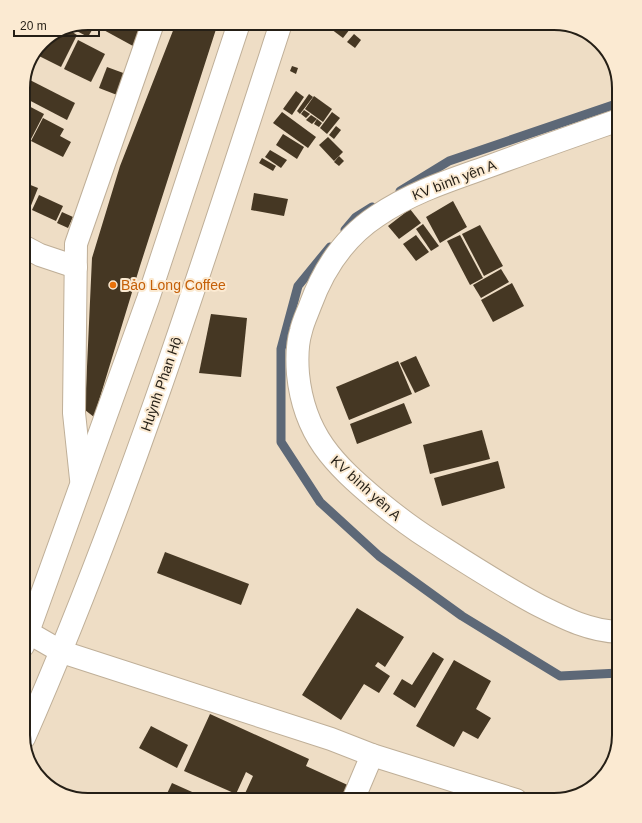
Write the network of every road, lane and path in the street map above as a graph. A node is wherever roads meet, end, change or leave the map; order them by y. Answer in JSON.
{"nodes":[{"id":1,"x":152,"y":30,"type":"edge"},
{"id":2,"x":236,"y":30,"type":"edge"},
{"id":3,"x":279,"y":30,"type":"edge"},
{"id":4,"x":612,"y":122,"type":"edge"},
{"id":5,"x":30,"y":249,"type":"edge"},
{"id":6,"x":76,"y":267,"type":"junction"},
{"id":7,"x":82,"y":484,"type":"junction"},
{"id":8,"x":30,"y":629,"type":"edge"},
{"id":9,"x":612,"y":632,"type":"edge"},
{"id":10,"x":30,"y":641,"type":"edge"},
{"id":11,"x":62,"y":652,"type":"junction"},
{"id":12,"x":30,"y":724,"type":"edge"},
{"id":13,"x":372,"y":755,"type":"junction"},
{"id":14,"x":356,"y":793,"type":"edge"},
{"id":15,"x":494,"y":793,"type":"edge"}],
"edges":[{"from":1,"to":6,"type":"street"},
{"from":2,"to":7,"type":"street"},
{"from":3,"to":11,"type":"street","name":"Huỳnh Phan Hộ"},
{"from":4,"to":9,"type":"street","name":"KV bình yên A"},
{"from":5,"to":6,"type":"street"},
{"from":6,"to":7,"type":"street"},
{"from":7,"to":8,"type":"street"},
{"from":10,"to":11,"type":"street"},
{"from":11,"to":12,"type":"street","name":"Huỳnh Phan Hộ"},
{"from":11,"to":13,"type":"street"},
{"from":13,"to":14,"type":"street"},
{"from":13,"to":15,"type":"street"}]}
